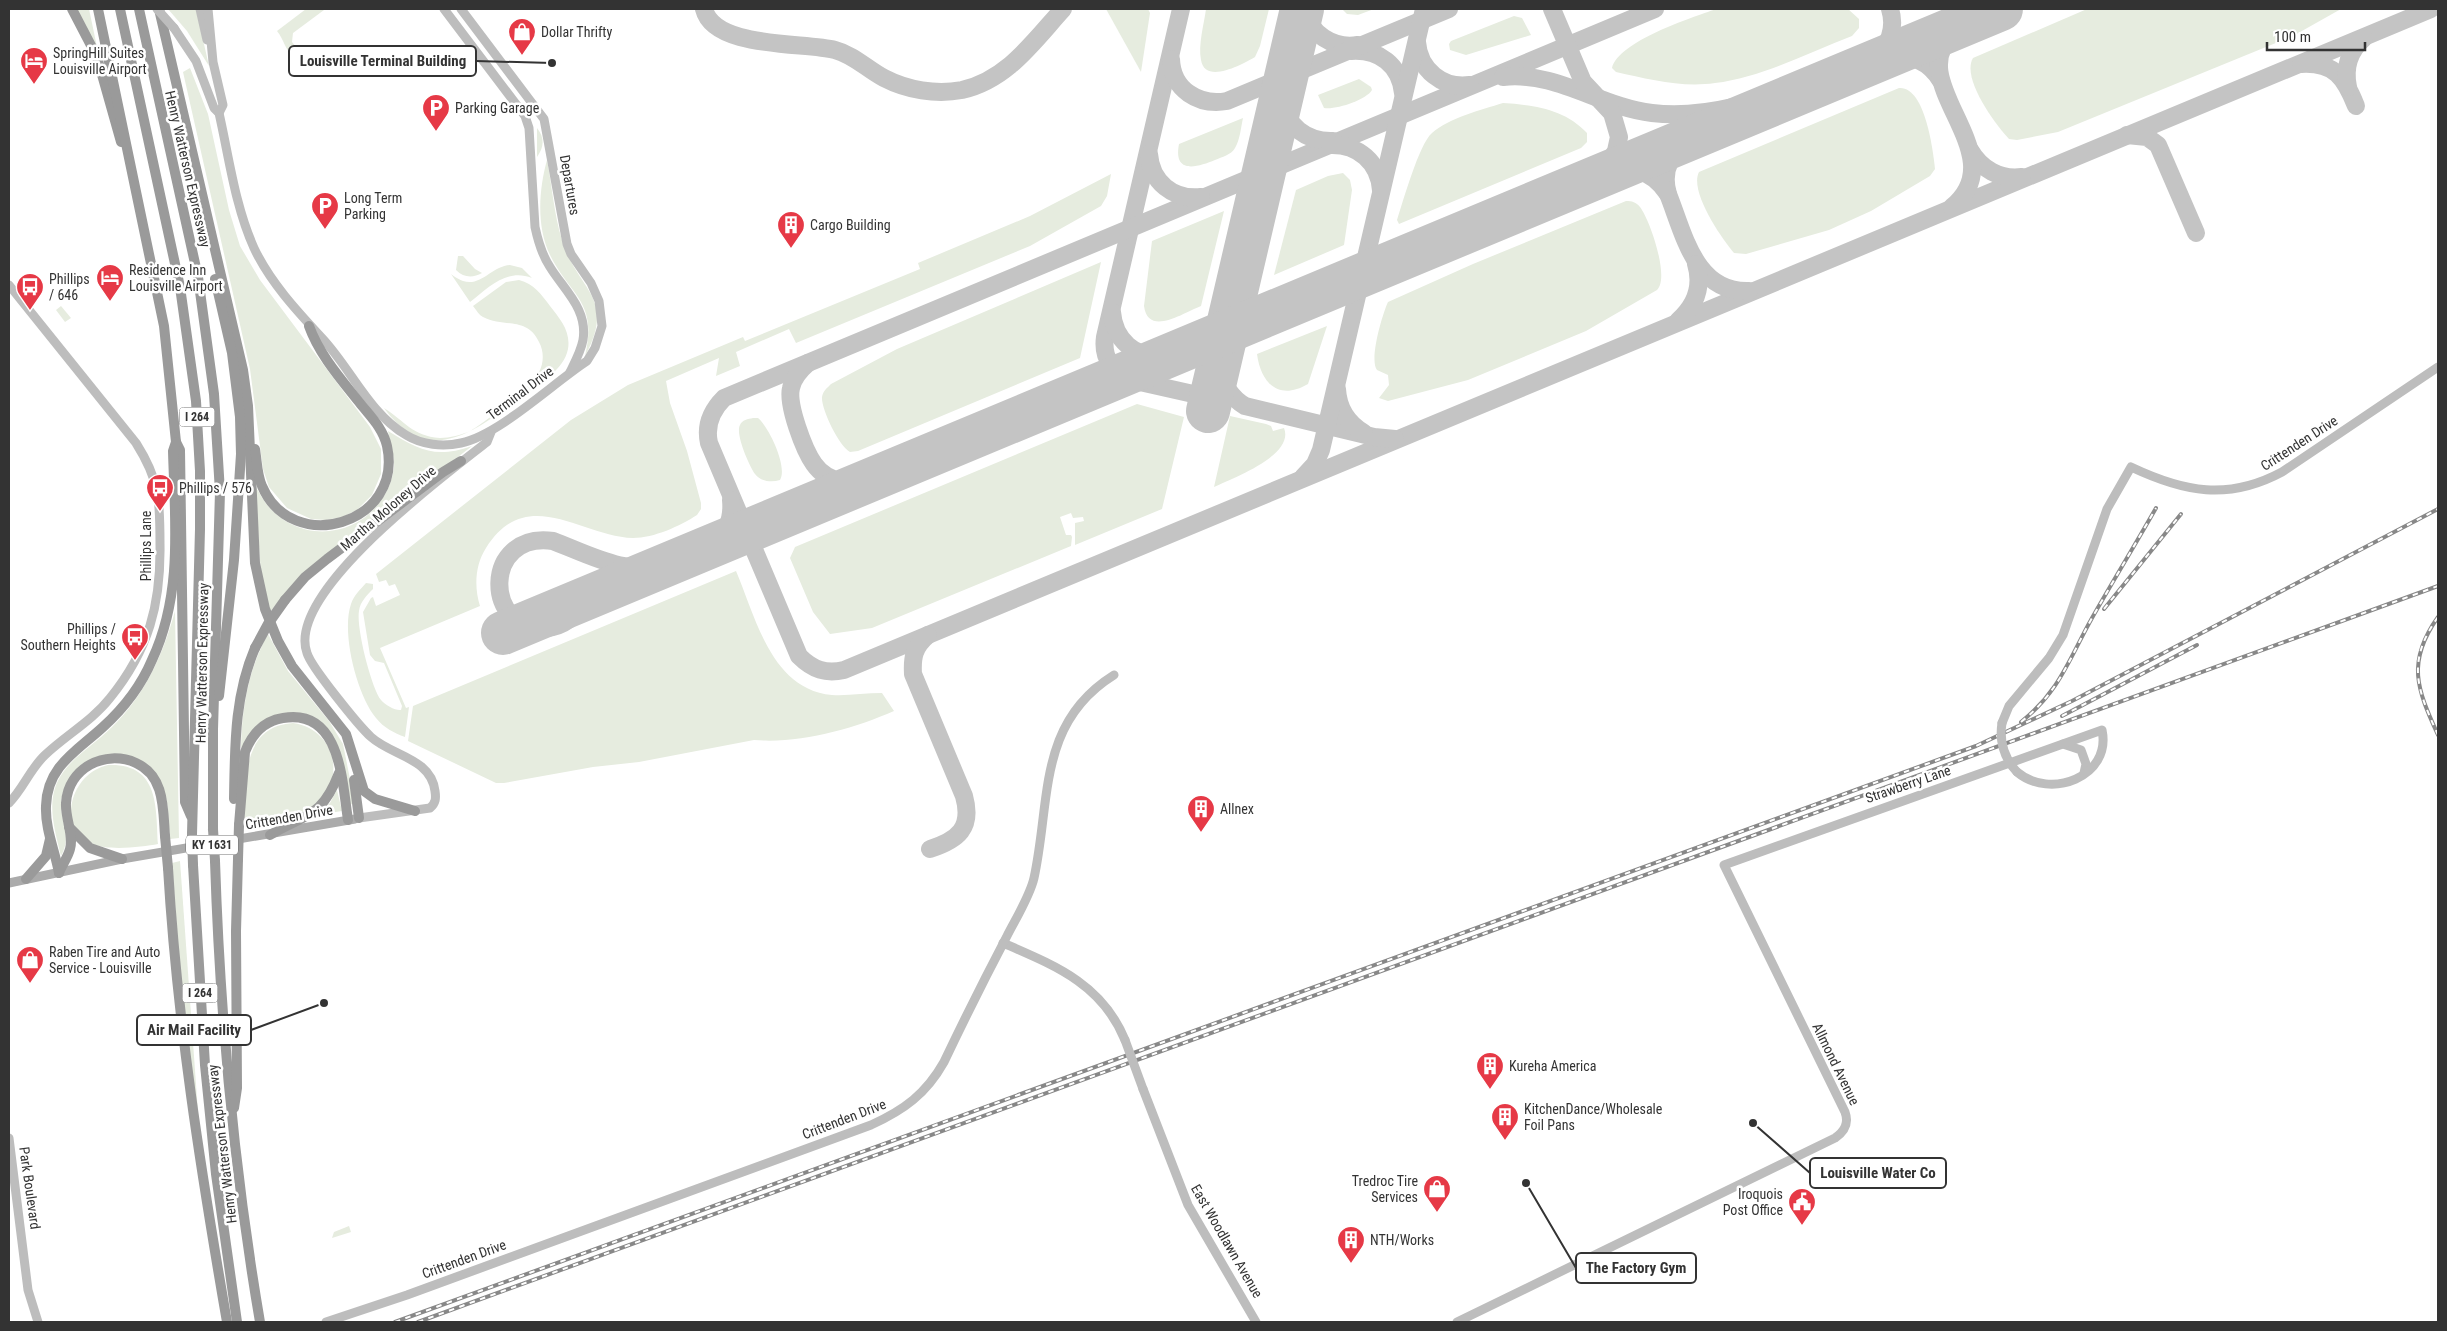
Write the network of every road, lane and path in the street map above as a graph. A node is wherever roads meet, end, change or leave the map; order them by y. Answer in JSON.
{"nodes":[{"id":1,"x":72,"y":9,"type":"edge"},
{"id":2,"x":98,"y":9,"type":"edge"},
{"id":3,"x":120,"y":9,"type":"edge"},
{"id":4,"x":139,"y":9,"type":"edge"},
{"id":5,"x":158,"y":9,"type":"edge"},
{"id":6,"x":200,"y":9,"type":"edge"},
{"id":7,"x":208,"y":9,"type":"edge"},
{"id":8,"x":444,"y":9,"type":"edge"},
{"id":9,"x":461,"y":9,"type":"edge"},
{"id":10,"x":213,"y":62,"type":"junction"},
{"id":11,"x":219,"y":112,"type":"junction"},
{"id":12,"x":127,"y":151,"type":"junction"},
{"id":13,"x":198,"y":187,"type":"junction"},
{"id":14,"x":9,"y":285,"type":"edge"},
{"id":15,"x":309,"y":326,"type":"junction"},
{"id":16,"x":2438,"y":367,"type":"edge"},
{"id":17,"x":569,"y":372,"type":"junction"},
{"id":18,"x":248,"y":406,"type":"junction"},
{"id":19,"x":491,"y":432,"type":"junction"},
{"id":20,"x":176,"y":442,"type":"junction"},
{"id":21,"x":461,"y":462,"type":"junction"},
{"id":22,"x":1114,"y":675,"type":"dead end"},
{"id":23,"x":338,"y":727,"type":"junction"},
{"id":24,"x":213,"y":728,"type":"junction"},
{"id":25,"x":2063,"y":744,"type":"junction"},
{"id":26,"x":340,"y":772,"type":"junction"},
{"id":27,"x":2083,"y":775,"type":"junction"},
{"id":28,"x":9,"y":803,"type":"edge"},
{"id":29,"x":428,"y":808,"type":"joint"},
{"id":30,"x":415,"y":811,"type":"junction"},
{"id":31,"x":353,"y":819,"type":"junction"},
{"id":32,"x":192,"y":820,"type":"junction"},
{"id":33,"x":237,"y":825,"type":"junction"},
{"id":34,"x":68,"y":826,"type":"junction"},
{"id":35,"x":270,"y":835,"type":"junction"},
{"id":36,"x":50,"y":838,"type":"junction"},
{"id":37,"x":122,"y":859,"type":"junction"},
{"id":38,"x":1724,"y":865,"type":"joint"},
{"id":39,"x":58,"y":873,"type":"junction"},
{"id":40,"x":26,"y":879,"type":"junction"},
{"id":41,"x":9,"y":883,"type":"edge"},
{"id":42,"x":1003,"y":943,"type":"junction"},
{"id":43,"x":232,"y":1114,"type":"junction"},
{"id":44,"x":9,"y":1138,"type":"edge"},
{"id":45,"x":38,"y":1322,"type":"edge"},
{"id":46,"x":227,"y":1322,"type":"edge"},
{"id":47,"x":237,"y":1322,"type":"edge"},
{"id":48,"x":260,"y":1322,"type":"edge"},
{"id":49,"x":326,"y":1322,"type":"edge"},
{"id":50,"x":1256,"y":1322,"type":"edge"},
{"id":51,"x":1457,"y":1322,"type":"edge"}],
"edges":[{"from":1,"to":12,"type":"highway"},
{"from":2,"to":12,"type":"highway"},
{"from":3,"to":32,"type":"highway","name":"Henry Watterson Expressway","number":"I 264"},
{"from":4,"to":24,"type":"highway","name":"Henry Watterson Expressway","number":"I 264"},
{"from":5,"to":11,"type":"main road","name":"Terminal Drive","bridge":true},
{"from":5,"to":13,"type":"highway"},
{"from":6,"to":10,"type":"main road"},
{"from":7,"to":10,"type":"main road","name":"Terminal Drive"},
{"from":8,"to":17,"type":"main road","name":"Terminal Drive"},
{"from":9,"to":17,"type":"main road","name":"Departures"},
{"from":10,"to":11,"type":"main road","name":"Terminal Drive"},
{"from":11,"to":15,"type":"main road","name":"Terminal Drive"},
{"from":12,"to":20,"type":"highway"},
{"from":13,"to":18,"type":"highway"},
{"from":13,"to":24,"type":"highway"},
{"from":14,"to":28,"type":"main road","name":"Phillips Lane"},
{"from":15,"to":18,"type":"highway"},
{"from":15,"to":19,"type":"main road","name":"Terminal Drive"},
{"from":16,"to":27,"type":"main road","name":"Crittenden Drive","bridge":true},
{"from":17,"to":19,"type":"main road","name":"Terminal Drive"},
{"from":18,"to":23,"type":"highway"},
{"from":19,"to":21,"type":"main road","name":"Martha Moloney Drive"},
{"from":20,"to":32,"type":"highway"},
{"from":20,"to":36,"type":"highway"},
{"from":21,"to":29,"type":"main road","name":"Martha Moloney Drive"},
{"from":21,"to":33,"type":"highway","bridge":true},
{"from":22,"to":42,"type":"main road","name":"Crittenden Drive"},
{"from":23,"to":30,"type":"highway"},
{"from":23,"to":31,"type":"highway"},
{"from":24,"to":43,"type":"highway","name":"Henry Watterson Expressway","number":"I 264","bridge":true},
{"from":25,"to":27,"type":"main road"},
{"from":25,"to":27,"type":"main road","name":"Strawberry Lane"},
{"from":25,"to":38,"type":"main road","name":"Strawberry Lane"},
{"from":26,"to":31,"type":"highway"},
{"from":26,"to":33,"type":"highway"},
{"from":26,"to":35,"type":"highway"},
{"from":29,"to":30,"type":"main road","name":"Crittenden Drive","number":"KY 1631"},
{"from":30,"to":31,"type":"main road","name":"Crittenden Drive","number":"KY 1631"},
{"from":31,"to":35,"type":"main road","name":"Crittenden Drive","number":"KY 1631"},
{"from":32,"to":47,"type":"highway","name":"Henry Watterson Expressway","number":"I 264","bridge":true},
{"from":33,"to":43,"type":"highway","bridge":true},
{"from":34,"to":37,"type":"highway"},
{"from":34,"to":39,"type":"highway"},
{"from":34,"to":46,"type":"highway","bridge":true},
{"from":35,"to":37,"type":"main road","name":"Crittenden Drive","number":"KY 1631"},
{"from":36,"to":39,"type":"highway"},
{"from":36,"to":40,"type":"highway"},
{"from":37,"to":39,"type":"main road","name":"Crittenden Drive","number":"KY 1631"},
{"from":38,"to":51,"type":"main road","name":"Allmond Avenue"},
{"from":39,"to":40,"type":"main road","name":"Crittenden Drive","number":"KY 1631"},
{"from":40,"to":41,"type":"main road","name":"Crittenden Drive","number":"KY 1631"},
{"from":42,"to":49,"type":"main road","name":"Crittenden Drive"},
{"from":42,"to":50,"type":"main road","name":"East Woodlawn Avenue","bridge":true},
{"from":43,"to":48,"type":"highway","name":"Henry Watterson Expressway","number":"I 264"},
{"from":44,"to":45,"type":"main road","name":"Park Boulevard"}]}
